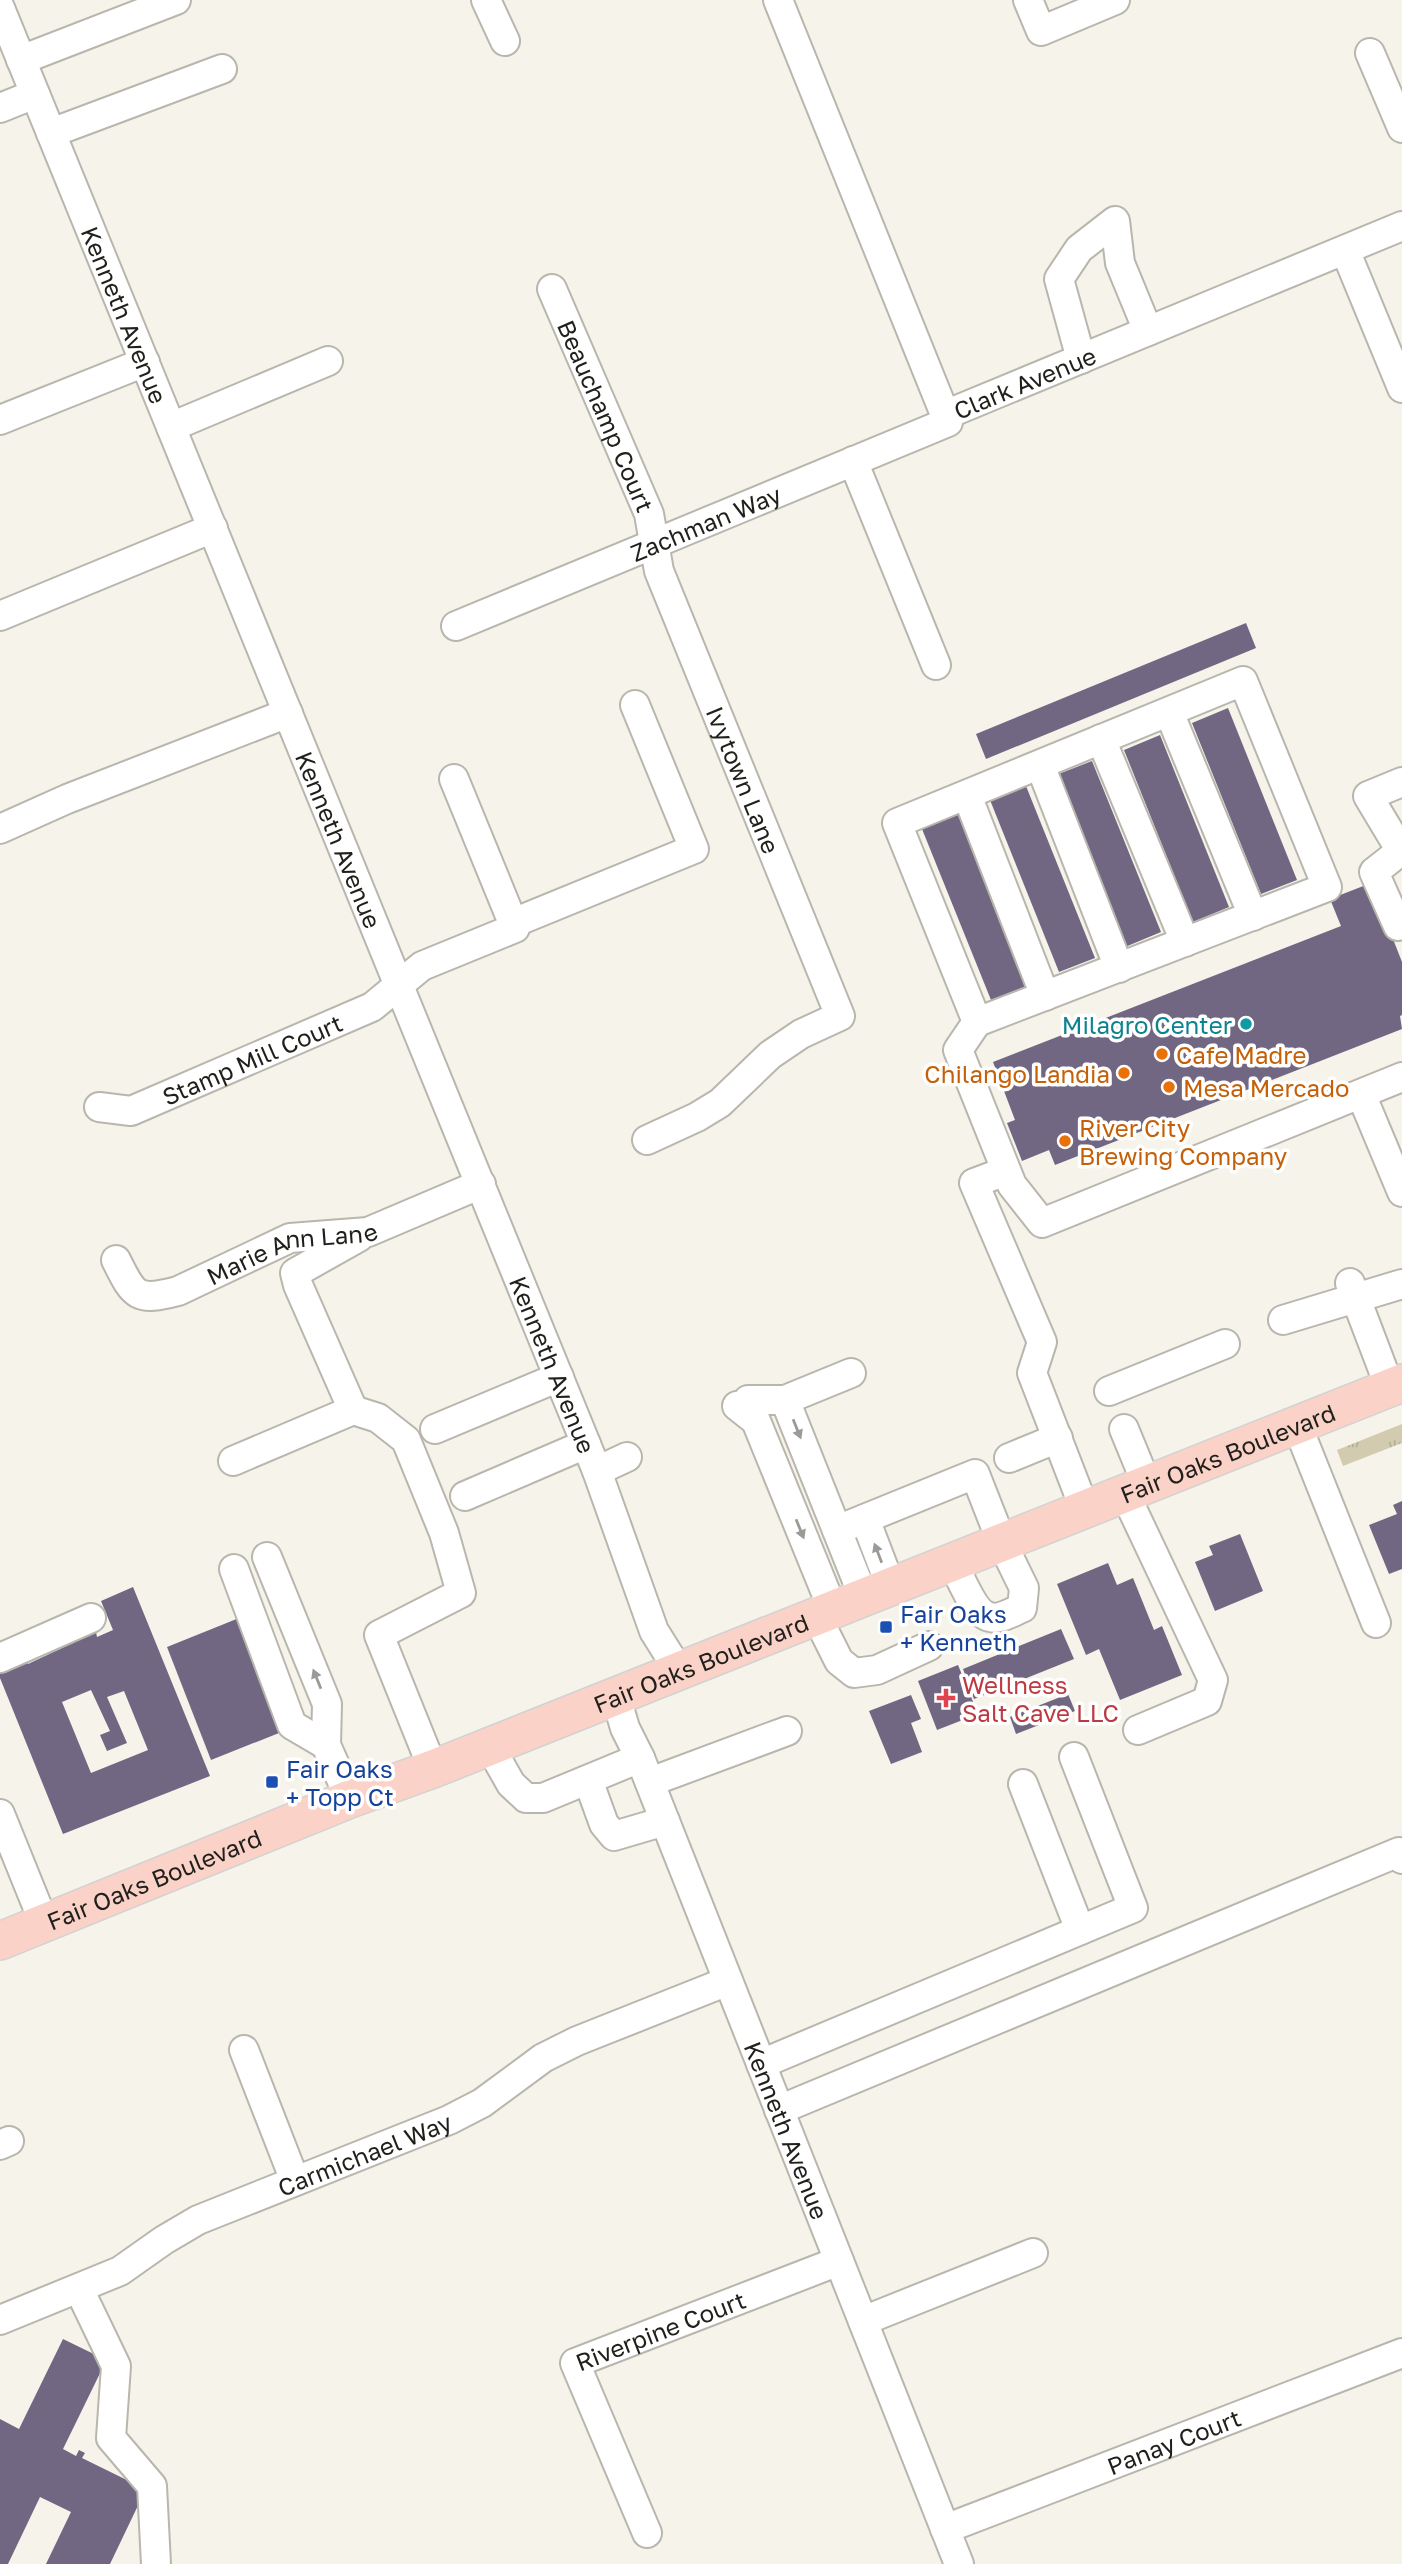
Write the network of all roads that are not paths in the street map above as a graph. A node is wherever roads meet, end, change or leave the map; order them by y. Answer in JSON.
{"nodes":[{"id":1,"x":176,"y":0,"type":"edge"},
{"id":2,"x":486,"y":0,"type":"edge"},
{"id":3,"x":778,"y":0,"type":"edge"},
{"id":4,"x":1028,"y":0,"type":"edge"},
{"id":5,"x":1115,"y":0,"type":"edge"},
{"id":6,"x":0,"y":8,"type":"edge"},
{"id":7,"x":505,"y":41,"type":"dead end"},
{"id":8,"x":1370,"y":53,"type":"dead end"},
{"id":9,"x":13,"y":58,"type":"edge"},
{"id":10,"x":222,"y":69,"type":"dead end"},
{"id":11,"x":35,"y":94,"type":"junction"},
{"id":12,"x":0,"y":108,"type":"edge"},
{"id":13,"x":1402,"y":128,"type":"edge"},
{"id":14,"x":51,"y":133,"type":"junction"},
{"id":15,"x":1402,"y":226,"type":"edge"},
{"id":16,"x":1345,"y":250,"type":"junction"},
{"id":17,"x":552,"y":289,"type":"dead end"},
{"id":18,"x":1148,"y":331,"type":"junction"},
{"id":19,"x":1081,"y":359,"type":"junction"},
{"id":20,"x":328,"y":361,"type":"dead end"},
{"id":21,"x":145,"y":362,"type":"junction"},
{"id":22,"x":1402,"y":388,"type":"edge"},
{"id":23,"x":945,"y":415,"type":"junction"},
{"id":24,"x":0,"y":420,"type":"edge"},
{"id":25,"x":171,"y":427,"type":"junction"},
{"id":26,"x":853,"y":461,"type":"junction"},
{"id":27,"x":213,"y":528,"type":"junction"},
{"id":28,"x":654,"y":544,"type":"junction"},
{"id":29,"x":0,"y":615,"type":"edge"},
{"id":30,"x":456,"y":626,"type":"dead end"},
{"id":31,"x":936,"y":665,"type":"dead end"},
{"id":32,"x":635,"y":705,"type":"dead end"},
{"id":33,"x":1169,"y":712,"type":"junction"},
{"id":34,"x":288,"y":713,"type":"junction"},
{"id":35,"x":1101,"y":739,"type":"junction"},
{"id":36,"x":1040,"y":765,"type":"junction"},
{"id":37,"x":454,"y":779,"type":"dead end"},
{"id":38,"x":1402,"y":782,"type":"edge"},
{"id":39,"x":967,"y":794,"type":"junction"},
{"id":40,"x":0,"y":829,"type":"edge"},
{"id":41,"x":1401,"y":851,"type":"edge"},
{"id":42,"x":1253,"y":916,"type":"junction"},
{"id":43,"x":513,"y":923,"type":"junction"},
{"id":44,"x":1402,"y":925,"type":"edge"},
{"id":45,"x":1185,"y":942,"type":"junction"},
{"id":46,"x":1119,"y":968,"type":"junction"},
{"id":47,"x":399,"y":985,"type":"junction"},
{"id":48,"x":1045,"y":996,"type":"junction"},
{"id":49,"x":977,"y":1022,"type":"junction"},
{"id":50,"x":1402,"y":1077,"type":"edge"},
{"id":51,"x":1362,"y":1094,"type":"junction"},
{"id":52,"x":99,"y":1107,"type":"dead end"},
{"id":53,"x":647,"y":1140,"type":"dead end"},
{"id":54,"x":1006,"y":1171,"type":"junction"},
{"id":55,"x":481,"y":1184,"type":"junction"},
{"id":56,"x":1402,"y":1192,"type":"edge"},
{"id":57,"x":368,"y":1232,"type":"junction"},
{"id":58,"x":116,"y":1260,"type":"dead end"},
{"id":59,"x":1402,"y":1284,"type":"edge"},
{"id":60,"x":1352,"y":1290,"type":"junction"},
{"id":61,"x":1283,"y":1320,"type":"dead end"},
{"id":62,"x":1225,"y":1344,"type":"dead end"},
{"id":63,"x":851,"y":1374,"type":"dead end"},
{"id":64,"x":559,"y":1377,"type":"junction"},
{"id":65,"x":1396,"y":1386,"type":"edge"},
{"id":66,"x":1109,"y":1391,"type":"dead end"},
{"id":67,"x":785,"y":1399,"type":"junction"},
{"id":68,"x":352,"y":1410,"type":"junction"},
{"id":69,"x":1297,"y":1425,"type":"junction"},
{"id":70,"x":435,"y":1429,"type":"dead end"},
{"id":71,"x":1124,"y":1429,"type":"dead end"},
{"id":72,"x":1058,"y":1438,"type":"junction"},
{"id":73,"x":586,"y":1444,"type":"junction"},
{"id":74,"x":627,"y":1457,"type":"dead end"},
{"id":75,"x":1009,"y":1458,"type":"dead end"},
{"id":76,"x":233,"y":1461,"type":"dead end"},
{"id":77,"x":597,"y":1471,"type":"junction"},
{"id":78,"x":1136,"y":1489,"type":"junction"},
{"id":79,"x":465,"y":1496,"type":"dead end"},
{"id":80,"x":1085,"y":1510,"type":"junction"},
{"id":81,"x":865,"y":1519,"type":"junction"},
{"id":82,"x":837,"y":1530,"type":"junction"},
{"id":83,"x":1002,"y":1543,"type":"junction"},
{"id":84,"x":267,"y":1557,"type":"dead end"},
{"id":85,"x":953,"y":1563,"type":"junction"},
{"id":86,"x":234,"y":1569,"type":"dead end"},
{"id":87,"x":851,"y":1603,"type":"junction"},
{"id":88,"x":91,"y":1618,"type":"dead end"},
{"id":89,"x":1376,"y":1623,"type":"dead end"},
{"id":90,"x":929,"y":1646,"type":"dead end"},
{"id":91,"x":0,"y":1658,"type":"edge"},
{"id":92,"x":679,"y":1671,"type":"junction"},
{"id":93,"x":616,"y":1697,"type":"junction"},
{"id":94,"x":1138,"y":1730,"type":"dead end"},
{"id":95,"x":787,"y":1731,"type":"dead end"},
{"id":96,"x":327,"y":1745,"type":"junction"},
{"id":97,"x":490,"y":1747,"type":"junction"},
{"id":98,"x":1074,"y":1757,"type":"dead end"},
{"id":99,"x":433,"y":1769,"type":"junction"},
{"id":100,"x":645,"y":1770,"type":"junction"},
{"id":101,"x":588,"y":1780,"type":"junction"},
{"id":102,"x":1023,"y":1783,"type":"dead end"},
{"id":103,"x":350,"y":1799,"type":"junction"},
{"id":104,"x":665,"y":1821,"type":"junction"},
{"id":105,"x":1,"y":1822,"type":"edge"},
{"id":106,"x":1402,"y":1859,"type":"edge"},
{"id":107,"x":44,"y":1923,"type":"junction"},
{"id":108,"x":1080,"y":1930,"type":"junction"},
{"id":109,"x":0,"y":1941,"type":"edge"},
{"id":110,"x":728,"y":1981,"type":"junction"},
{"id":111,"x":244,"y":2050,"type":"dead end"},
{"id":112,"x":761,"y":2064,"type":"junction"},
{"id":113,"x":779,"y":2110,"type":"junction"},
{"id":114,"x":295,"y":2181,"type":"junction"},
{"id":115,"x":1033,"y":2253,"type":"dead end"},
{"id":116,"x":839,"y":2261,"type":"junction"},
{"id":117,"x":79,"y":2289,"type":"junction"},
{"id":118,"x":0,"y":2320,"type":"edge"},
{"id":119,"x":863,"y":2321,"type":"junction"},
{"id":120,"x":1402,"y":2353,"type":"edge"},
{"id":121,"x":945,"y":2529,"type":"junction"},
{"id":122,"x":647,"y":2533,"type":"dead end"},
{"id":123,"x":156,"y":2564,"type":"edge"},
{"id":124,"x":959,"y":2564,"type":"edge"}],
"edges":[{"from":1,"to":9,"type":"street"},
{"from":2,"to":7,"type":"street"},
{"from":3,"to":23,"type":"street","name":"Clark Avenue"},
{"from":4,"to":5,"type":"street"},
{"from":6,"to":9,"type":"street","name":"Kenneth Avenue"},
{"from":8,"to":13,"type":"street"},
{"from":9,"to":11,"type":"street","name":"Kenneth Avenue"},
{"from":10,"to":14,"type":"street"},
{"from":11,"to":12,"type":"street"},
{"from":11,"to":14,"type":"street","name":"Kenneth Avenue"},
{"from":14,"to":21,"type":"street","name":"Kenneth Avenue"},
{"from":15,"to":16,"type":"street","name":"Clark Avenue"},
{"from":16,"to":18,"type":"street","name":"Clark Avenue"},
{"from":16,"to":22,"type":"street"},
{"from":17,"to":28,"type":"street","name":"Beauchamp Court"},
{"from":18,"to":19,"type":"street","name":"Clark Avenue"},
{"from":18,"to":19,"type":"street"},
{"from":19,"to":23,"type":"street","name":"Clark Avenue"},
{"from":20,"to":25,"type":"street"},
{"from":21,"to":24,"type":"street"},
{"from":21,"to":25,"type":"street","name":"Kenneth Avenue"},
{"from":23,"to":26,"type":"street","name":"Zachman Way"},
{"from":25,"to":27,"type":"street","name":"Kenneth Avenue"},
{"from":26,"to":28,"type":"street","name":"Zachman Way"},
{"from":26,"to":31,"type":"street"},
{"from":27,"to":29,"type":"street"},
{"from":27,"to":34,"type":"street","name":"Kenneth Avenue"},
{"from":28,"to":30,"type":"street","name":"Zachman Way"},
{"from":28,"to":53,"type":"street","name":"Ivytown Lane"},
{"from":32,"to":43,"type":"street"},
{"from":33,"to":35,"type":"street"},
{"from":33,"to":42,"type":"street"},
{"from":33,"to":42,"type":"street"},
{"from":34,"to":40,"type":"street"},
{"from":34,"to":47,"type":"street","name":"Kenneth Avenue"},
{"from":35,"to":36,"type":"street"},
{"from":35,"to":45,"type":"street"},
{"from":36,"to":39,"type":"street"},
{"from":36,"to":46,"type":"street"},
{"from":37,"to":43,"type":"street"},
{"from":38,"to":41,"type":"street"},
{"from":39,"to":48,"type":"street"},
{"from":39,"to":49,"type":"street"},
{"from":41,"to":44,"type":"street"},
{"from":42,"to":45,"type":"street"},
{"from":43,"to":47,"type":"street","name":"Stamp Mill Court"},
{"from":45,"to":46,"type":"street"},
{"from":46,"to":48,"type":"street"},
{"from":47,"to":52,"type":"street","name":"Stamp Mill Court"},
{"from":47,"to":55,"type":"street","name":"Kenneth Avenue"},
{"from":48,"to":49,"type":"street"},
{"from":49,"to":54,"type":"street"},
{"from":50,"to":51,"type":"street"},
{"from":51,"to":54,"type":"street"},
{"from":51,"to":56,"type":"street"},
{"from":54,"to":72,"type":"street"},
{"from":55,"to":57,"type":"street","name":"Marie Ann Lane"},
{"from":55,"to":64,"type":"street","name":"Kenneth Avenue"},
{"from":57,"to":58,"type":"street","name":"Marie Ann Lane"},
{"from":57,"to":68,"type":"street"},
{"from":59,"to":60,"type":"street"},
{"from":60,"to":61,"type":"street"},
{"from":60,"to":65,"type":"street"},
{"from":62,"to":66,"type":"street"},
{"from":63,"to":67,"type":"street"},
{"from":64,"to":70,"type":"street"},
{"from":64,"to":73,"type":"street","name":"Kenneth Avenue"},
{"from":65,"to":69,"type":"main road","name":"Fair Oaks Boulevard"},
{"from":67,"to":82,"type":"street","one_way":true},
{"from":67,"to":87,"type":"street","one_way":true},
{"from":68,"to":76,"type":"street"},
{"from":68,"to":99,"type":"street"},
{"from":69,"to":78,"type":"main road","name":"Fair Oaks Boulevard"},
{"from":69,"to":89,"type":"street"},
{"from":71,"to":78,"type":"street"},
{"from":72,"to":75,"type":"street"},
{"from":72,"to":80,"type":"street"},
{"from":73,"to":77,"type":"street","name":"Kenneth Avenue"},
{"from":73,"to":79,"type":"street"},
{"from":74,"to":77,"type":"street"},
{"from":77,"to":92,"type":"street","name":"Kenneth Avenue"},
{"from":78,"to":80,"type":"main road","name":"Fair Oaks Boulevard"},
{"from":78,"to":94,"type":"street"},
{"from":80,"to":83,"type":"main road","name":"Fair Oaks Boulevard"},
{"from":81,"to":82,"type":"street"},
{"from":81,"to":83,"type":"street"},
{"from":87,"to":81,"type":"street","one_way":true},
{"from":82,"to":87,"type":"street"},
{"from":83,"to":85,"type":"main road","name":"Fair Oaks Boulevard"},
{"from":83,"to":85,"type":"street"},
{"from":96,"to":84,"type":"street","one_way":true},
{"from":85,"to":87,"type":"main road","name":"Fair Oaks Boulevard"},
{"from":86,"to":96,"type":"street"},
{"from":87,"to":90,"type":"street"},
{"from":87,"to":92,"type":"main road","name":"Fair Oaks Boulevard"},
{"from":88,"to":91,"type":"street"},
{"from":92,"to":93,"type":"main road","name":"Fair Oaks Boulevard"},
{"from":93,"to":97,"type":"main road","name":"Fair Oaks Boulevard"},
{"from":93,"to":100,"type":"street","name":"Kenneth Avenue"},
{"from":95,"to":100,"type":"street"},
{"from":96,"to":103,"type":"street"},
{"from":97,"to":99,"type":"main road","name":"Fair Oaks Boulevard"},
{"from":97,"to":101,"type":"street"},
{"from":98,"to":108,"type":"street"},
{"from":99,"to":103,"type":"main road","name":"Fair Oaks Boulevard"},
{"from":100,"to":101,"type":"street"},
{"from":100,"to":104,"type":"street","name":"Kenneth Avenue"},
{"from":101,"to":104,"type":"street"},
{"from":102,"to":108,"type":"street"},
{"from":103,"to":107,"type":"main road","name":"Fair Oaks Boulevard"},
{"from":104,"to":110,"type":"street","name":"Kenneth Avenue"},
{"from":105,"to":107,"type":"street"},
{"from":106,"to":113,"type":"street"},
{"from":107,"to":109,"type":"main road","name":"Fair Oaks Boulevard"},
{"from":108,"to":112,"type":"street"},
{"from":110,"to":112,"type":"street","name":"Kenneth Avenue"},
{"from":110,"to":114,"type":"street","name":"Carmichael Way"},
{"from":111,"to":114,"type":"street"},
{"from":112,"to":113,"type":"street","name":"Kenneth Avenue"},
{"from":113,"to":116,"type":"street","name":"Kenneth Avenue"},
{"from":114,"to":117,"type":"street","name":"Carmichael Way"},
{"from":115,"to":119,"type":"street"},
{"from":116,"to":119,"type":"street","name":"Kenneth Avenue"},
{"from":116,"to":122,"type":"street","name":"Riverpine Court"},
{"from":117,"to":118,"type":"street","name":"Carmichael Way"},
{"from":117,"to":123,"type":"street"},
{"from":119,"to":121,"type":"street","name":"Kenneth Avenue"},
{"from":120,"to":121,"type":"street","name":"Panay Court"},
{"from":121,"to":124,"type":"street","name":"Kenneth Avenue"}]}
